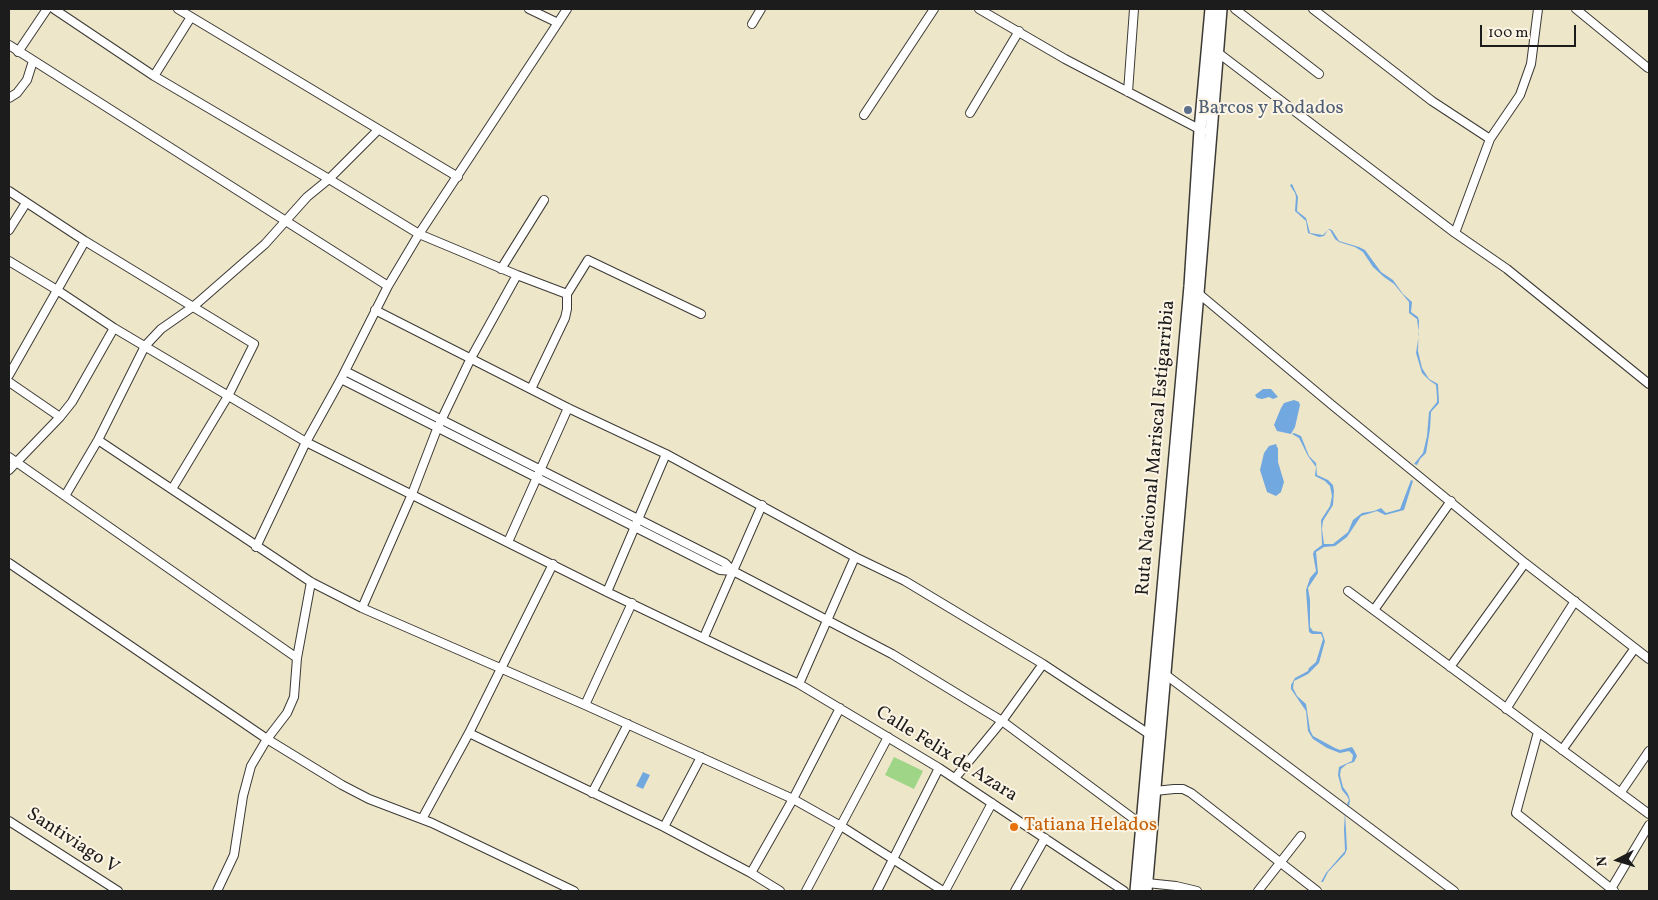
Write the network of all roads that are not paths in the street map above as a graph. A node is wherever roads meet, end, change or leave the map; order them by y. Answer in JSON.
{"nodes":[{"id":1,"x":47,"y":9,"type":"edge"},
{"id":2,"x":54,"y":9,"type":"edge"},
{"id":3,"x":178,"y":9,"type":"edge"},
{"id":4,"x":529,"y":9,"type":"edge"},
{"id":5,"x":567,"y":9,"type":"edge"},
{"id":6,"x":761,"y":9,"type":"edge"},
{"id":7,"x":934,"y":9,"type":"edge"},
{"id":8,"x":1134,"y":9,"type":"edge"},
{"id":9,"x":1211,"y":9,"type":"edge"},
{"id":10,"x":1220,"y":9,"type":"edge"},
{"id":11,"x":1235,"y":9,"type":"edge"},
{"id":12,"x":1313,"y":9,"type":"edge"},
{"id":13,"x":1538,"y":9,"type":"edge"},
{"id":14,"x":1576,"y":9,"type":"edge"},
{"id":15,"x":984,"y":10,"type":"edge"},
{"id":16,"x":191,"y":17,"type":"junction"},
{"id":17,"x":558,"y":22,"type":"junction"},
{"id":18,"x":752,"y":24,"type":"dead end"},
{"id":19,"x":1019,"y":31,"type":"junction"},
{"id":20,"x":9,"y":46,"type":"edge"},
{"id":21,"x":18,"y":52,"type":"junction"},
{"id":22,"x":1217,"y":52,"type":"junction"},
{"id":23,"x":33,"y":62,"type":"junction"},
{"id":24,"x":1648,"y":68,"type":"edge"},
{"id":25,"x":1319,"y":74,"type":"dead end"},
{"id":26,"x":154,"y":76,"type":"junction"},
{"id":27,"x":1128,"y":92,"type":"junction"},
{"id":28,"x":9,"y":98,"type":"edge"},
{"id":29,"x":970,"y":113,"type":"dead end"},
{"id":30,"x":864,"y":115,"type":"dead end"},
{"id":31,"x":378,"y":130,"type":"junction"},
{"id":32,"x":1205,"y":132,"type":"junction"},
{"id":33,"x":1490,"y":139,"type":"junction"},
{"id":34,"x":458,"y":176,"type":"junction"},
{"id":35,"x":329,"y":179,"type":"junction"},
{"id":36,"x":9,"y":191,"type":"edge"},
{"id":37,"x":544,"y":200,"type":"dead end"},
{"id":38,"x":26,"y":203,"type":"junction"},
{"id":39,"x":286,"y":221,"type":"junction"},
{"id":40,"x":9,"y":230,"type":"edge"},
{"id":41,"x":1455,"y":233,"type":"junction"},
{"id":42,"x":419,"y":234,"type":"junction"},
{"id":43,"x":85,"y":240,"type":"junction"},
{"id":44,"x":9,"y":261,"type":"edge"},
{"id":45,"x":500,"y":269,"type":"junction"},
{"id":46,"x":517,"y":275,"type":"junction"},
{"id":47,"x":388,"y":286,"type":"junction"},
{"id":48,"x":57,"y":290,"type":"junction"},
{"id":49,"x":1198,"y":293,"type":"junction"},
{"id":50,"x":567,"y":294,"type":"junction"},
{"id":51,"x":194,"y":306,"type":"junction"},
{"id":52,"x":375,"y":310,"type":"junction"},
{"id":53,"x":701,"y":314,"type":"dead end"},
{"id":54,"x":114,"y":328,"type":"junction"},
{"id":55,"x":145,"y":346,"type":"junction"},
{"id":56,"x":471,"y":358,"type":"junction"},
{"id":57,"x":345,"y":371,"type":"junction"},
{"id":58,"x":9,"y":375,"type":"edge"},
{"id":59,"x":341,"y":379,"type":"junction"},
{"id":60,"x":9,"y":382,"type":"edge"},
{"id":61,"x":1649,"y":384,"type":"edge"},
{"id":62,"x":531,"y":388,"type":"junction"},
{"id":63,"x":228,"y":396,"type":"junction"},
{"id":64,"x":568,"y":408,"type":"junction"},
{"id":65,"x":60,"y":417,"type":"junction"},
{"id":66,"x":441,"y":420,"type":"junction"},
{"id":67,"x":437,"y":428,"type":"junction"},
{"id":68,"x":98,"y":440,"type":"junction"},
{"id":69,"x":306,"y":442,"type":"junction"},
{"id":70,"x":666,"y":454,"type":"junction"},
{"id":71,"x":9,"y":457,"type":"edge"},
{"id":72,"x":17,"y":463,"type":"junction"},
{"id":73,"x":9,"y":470,"type":"edge"},
{"id":74,"x":540,"y":471,"type":"junction"},
{"id":75,"x":536,"y":479,"type":"junction"},
{"id":76,"x":172,"y":489,"type":"junction"},
{"id":77,"x":412,"y":494,"type":"junction"},
{"id":78,"x":65,"y":496,"type":"junction"},
{"id":79,"x":1452,"y":501,"type":"junction"},
{"id":80,"x":762,"y":505,"type":"junction"},
{"id":81,"x":639,"y":519,"type":"junction"},
{"id":82,"x":635,"y":527,"type":"junction"},
{"id":83,"x":508,"y":542,"type":"junction"},
{"id":84,"x":256,"y":546,"type":"junction"},
{"id":85,"x":855,"y":557,"type":"junction"},
{"id":86,"x":1525,"y":562,"type":"junction"},
{"id":87,"x":9,"y":563,"type":"edge"},
{"id":88,"x":553,"y":564,"type":"junction"},
{"id":89,"x":733,"y":571,"type":"junction"},
{"id":90,"x":311,"y":582,"type":"junction"},
{"id":91,"x":1348,"y":591,"type":"dead end"},
{"id":92,"x":607,"y":592,"type":"junction"},
{"id":93,"x":1575,"y":601,"type":"junction"},
{"id":94,"x":632,"y":603,"type":"junction"},
{"id":95,"x":362,"y":608,"type":"junction"},
{"id":96,"x":1374,"y":610,"type":"junction"},
{"id":97,"x":828,"y":621,"type":"junction"},
{"id":98,"x":704,"y":637,"type":"junction"},
{"id":99,"x":1635,"y":648,"type":"junction"},
{"id":100,"x":297,"y":658,"type":"junction"},
{"id":101,"x":1649,"y":658,"type":"edge"},
{"id":102,"x":1043,"y":664,"type":"junction"},
{"id":103,"x":1450,"y":667,"type":"junction"},
{"id":104,"x":501,"y":668,"type":"junction"},
{"id":105,"x":1166,"y":675,"type":"junction"},
{"id":106,"x":799,"y":684,"type":"junction"},
{"id":107,"x":585,"y":705,"type":"junction"},
{"id":108,"x":840,"y":708,"type":"junction"},
{"id":109,"x":1506,"y":709,"type":"junction"},
{"id":110,"x":1002,"y":721,"type":"junction"},
{"id":111,"x":628,"y":724,"type":"junction"},
{"id":112,"x":1538,"y":732,"type":"junction"},
{"id":113,"x":469,"y":733,"type":"junction"},
{"id":114,"x":1149,"y":734,"type":"junction"},
{"id":115,"x":888,"y":737,"type":"junction"},
{"id":116,"x":267,"y":739,"type":"junction"},
{"id":117,"x":1562,"y":750,"type":"junction"},
{"id":118,"x":1649,"y":751,"type":"edge"},
{"id":119,"x":701,"y":757,"type":"junction"},
{"id":120,"x":940,"y":768,"type":"junction"},
{"id":121,"x":956,"y":778,"type":"junction"},
{"id":122,"x":1155,"y":791,"type":"junction"},
{"id":123,"x":1620,"y":792,"type":"junction"},
{"id":124,"x":592,"y":793,"type":"junction"},
{"id":125,"x":792,"y":799,"type":"junction"},
{"id":126,"x":992,"y":803,"type":"junction"},
{"id":127,"x":1649,"y":814,"type":"edge"},
{"id":128,"x":422,"y":819,"type":"junction"},
{"id":129,"x":9,"y":821,"type":"edge"},
{"id":130,"x":1649,"y":824,"type":"edge"},
{"id":131,"x":1142,"y":825,"type":"junction"},
{"id":132,"x":841,"y":826,"type":"junction"},
{"id":133,"x":664,"y":827,"type":"junction"},
{"id":134,"x":1301,"y":836,"type":"dead end"},
{"id":135,"x":1045,"y":838,"type":"junction"},
{"id":136,"x":894,"y":859,"type":"junction"},
{"id":137,"x":1280,"y":863,"type":"junction"},
{"id":138,"x":751,"y":873,"type":"junction"},
{"id":139,"x":1146,"y":887,"type":"edge"},
{"id":140,"x":1613,"y":890,"type":"edge"},
{"id":141,"x":118,"y":891,"type":"edge"},
{"id":142,"x":217,"y":891,"type":"edge"},
{"id":143,"x":574,"y":891,"type":"edge"},
{"id":144,"x":780,"y":891,"type":"edge"},
{"id":145,"x":806,"y":891,"type":"edge"},
{"id":146,"x":877,"y":891,"type":"edge"},
{"id":147,"x":944,"y":891,"type":"edge"},
{"id":148,"x":1015,"y":891,"type":"edge"},
{"id":149,"x":1124,"y":891,"type":"edge"},
{"id":150,"x":1136,"y":891,"type":"edge"},
{"id":151,"x":1198,"y":891,"type":"edge"},
{"id":152,"x":1258,"y":891,"type":"edge"},
{"id":153,"x":1317,"y":891,"type":"edge"},
{"id":154,"x":1454,"y":891,"type":"edge"}],
"edges":[{"from":1,"to":21,"type":"street"},
{"from":2,"to":26,"type":"street"},
{"from":3,"to":16,"type":"street"},
{"from":4,"to":17,"type":"street"},
{"from":5,"to":17,"type":"street"},
{"from":6,"to":18,"type":"street"},
{"from":7,"to":30,"type":"street"},
{"from":8,"to":27,"type":"street"},
{"from":9,"to":32,"type":"highway","name":"Ruta Nacional Mariscal Estigarribia"},
{"from":10,"to":22,"type":"highway","name":"Ruta Nacional Mariscal Estigarribia"},
{"from":11,"to":25,"type":"street"},
{"from":12,"to":33,"type":"street"},
{"from":13,"to":33,"type":"street"},
{"from":14,"to":24,"type":"street"},
{"from":15,"to":19,"type":"street"},
{"from":16,"to":26,"type":"street"},
{"from":16,"to":31,"type":"street"},
{"from":17,"to":34,"type":"street"},
{"from":19,"to":27,"type":"street"},
{"from":19,"to":29,"type":"street"},
{"from":20,"to":21,"type":"street"},
{"from":21,"to":23,"type":"street"},
{"from":22,"to":32,"type":"highway","name":"Ruta Nacional Mariscal Estigarribia"},
{"from":22,"to":41,"type":"street"},
{"from":23,"to":28,"type":"street"},
{"from":23,"to":39,"type":"street"},
{"from":26,"to":35,"type":"street"},
{"from":27,"to":32,"type":"street"},
{"from":31,"to":34,"type":"street"},
{"from":31,"to":35,"type":"street"},
{"from":32,"to":49,"type":"highway","name":"Ruta Nacional Mariscal Estigarribia"},
{"from":32,"to":114,"type":"highway","name":"Ruta Nacional Mariscal Estigarribia"},
{"from":33,"to":41,"type":"street"},
{"from":34,"to":42,"type":"street"},
{"from":35,"to":39,"type":"street"},
{"from":35,"to":42,"type":"street"},
{"from":36,"to":38,"type":"street"},
{"from":37,"to":45,"type":"street"},
{"from":38,"to":40,"type":"street"},
{"from":38,"to":43,"type":"street"},
{"from":39,"to":47,"type":"street"},
{"from":39,"to":51,"type":"street"},
{"from":41,"to":61,"type":"street"},
{"from":42,"to":45,"type":"street"},
{"from":42,"to":47,"type":"street"},
{"from":43,"to":48,"type":"street"},
{"from":43,"to":51,"type":"street"},
{"from":44,"to":48,"type":"street","name":"Calle Felix de Azara"},
{"from":45,"to":46,"type":"street"},
{"from":46,"to":50,"type":"street"},
{"from":46,"to":56,"type":"street"},
{"from":47,"to":52,"type":"street"},
{"from":48,"to":54,"type":"street","name":"Calle Felix de Azara"},
{"from":48,"to":58,"type":"street"},
{"from":49,"to":79,"type":"street"},
{"from":49,"to":105,"type":"highway","name":"Ruta Nacional Mariscal Estigarribia"},
{"from":50,"to":53,"type":"street"},
{"from":50,"to":62,"type":"street"},
{"from":51,"to":55,"type":"street"},
{"from":51,"to":63,"type":"street"},
{"from":52,"to":56,"type":"street"},
{"from":52,"to":57,"type":"street"},
{"from":54,"to":55,"type":"street","name":"Calle Felix de Azara"},
{"from":54,"to":65,"type":"street"},
{"from":55,"to":63,"type":"street","name":"Calle Felix de Azara"},
{"from":55,"to":68,"type":"street"},
{"from":56,"to":62,"type":"street"},
{"from":56,"to":66,"type":"street"},
{"from":57,"to":59,"type":"street"},
{"from":57,"to":66,"type":"street"},
{"from":59,"to":67,"type":"street"},
{"from":59,"to":69,"type":"street"},
{"from":60,"to":65,"type":"street"},
{"from":62,"to":64,"type":"street"},
{"from":63,"to":69,"type":"street","name":"Calle Felix de Azara"},
{"from":63,"to":76,"type":"street"},
{"from":64,"to":70,"type":"street"},
{"from":64,"to":74,"type":"street"},
{"from":65,"to":72,"type":"street"},
{"from":66,"to":67,"type":"street"},
{"from":66,"to":74,"type":"street"},
{"from":67,"to":75,"type":"street"},
{"from":67,"to":77,"type":"street"},
{"from":68,"to":76,"type":"street"},
{"from":68,"to":78,"type":"street"},
{"from":69,"to":77,"type":"street","name":"Calle Felix de Azara"},
{"from":69,"to":84,"type":"street"},
{"from":70,"to":80,"type":"street"},
{"from":70,"to":81,"type":"street"},
{"from":71,"to":72,"type":"street"},
{"from":72,"to":73,"type":"street"},
{"from":72,"to":78,"type":"street"},
{"from":74,"to":75,"type":"street"},
{"from":74,"to":81,"type":"street"},
{"from":75,"to":82,"type":"street"},
{"from":75,"to":83,"type":"street"},
{"from":76,"to":84,"type":"street"},
{"from":77,"to":83,"type":"street","name":"Calle Felix de Azara"},
{"from":77,"to":95,"type":"street"},
{"from":78,"to":100,"type":"street"},
{"from":79,"to":86,"type":"street"},
{"from":79,"to":96,"type":"street"},
{"from":80,"to":85,"type":"street"},
{"from":80,"to":89,"type":"street"},
{"from":81,"to":82,"type":"street"},
{"from":81,"to":89,"type":"street"},
{"from":82,"to":89,"type":"street"},
{"from":82,"to":92,"type":"street"},
{"from":83,"to":88,"type":"street","name":"Calle Felix de Azara"},
{"from":84,"to":90,"type":"street"},
{"from":85,"to":97,"type":"street"},
{"from":85,"to":102,"type":"street"},
{"from":86,"to":93,"type":"street"},
{"from":86,"to":103,"type":"street"},
{"from":87,"to":116,"type":"street"},
{"from":88,"to":92,"type":"street","name":"Calle Felix de Azara"},
{"from":88,"to":104,"type":"street"},
{"from":89,"to":97,"type":"street"},
{"from":89,"to":98,"type":"street"},
{"from":90,"to":95,"type":"street"},
{"from":90,"to":100,"type":"street"},
{"from":91,"to":96,"type":"street"},
{"from":92,"to":94,"type":"street","name":"Calle Felix de Azara"},
{"from":93,"to":99,"type":"street"},
{"from":93,"to":109,"type":"street"},
{"from":94,"to":98,"type":"street","name":"Calle Felix de Azara"},
{"from":94,"to":107,"type":"street"},
{"from":95,"to":104,"type":"street"},
{"from":96,"to":103,"type":"street"},
{"from":97,"to":106,"type":"street"},
{"from":97,"to":110,"type":"street"},
{"from":98,"to":106,"type":"street","name":"Calle Felix de Azara"},
{"from":99,"to":101,"type":"street"},
{"from":99,"to":117,"type":"street"},
{"from":100,"to":116,"type":"street"},
{"from":102,"to":110,"type":"street"},
{"from":102,"to":114,"type":"street"},
{"from":103,"to":109,"type":"street"},
{"from":104,"to":107,"type":"street"},
{"from":104,"to":113,"type":"street"},
{"from":105,"to":122,"type":"highway","name":"Ruta Nacional Mariscal Estigarribia"},
{"from":105,"to":154,"type":"street"},
{"from":106,"to":108,"type":"street","name":"Calle Felix de Azara"},
{"from":107,"to":111,"type":"street"},
{"from":108,"to":115,"type":"street","name":"Calle Felix de Azara"},
{"from":108,"to":125,"type":"street"},
{"from":109,"to":112,"type":"street"},
{"from":110,"to":121,"type":"street"},
{"from":110,"to":131,"type":"street"},
{"from":111,"to":119,"type":"street"},
{"from":111,"to":124,"type":"street"},
{"from":112,"to":117,"type":"street"},
{"from":112,"to":140,"type":"street"},
{"from":113,"to":124,"type":"street"},
{"from":113,"to":128,"type":"street"},
{"from":114,"to":131,"type":"highway","name":"Ruta Nacional Mariscal Estigarribia"},
{"from":115,"to":120,"type":"street","name":"Calle Felix de Azara"},
{"from":115,"to":132,"type":"street"},
{"from":116,"to":128,"type":"street"},
{"from":116,"to":142,"type":"street"},
{"from":117,"to":123,"type":"street"},
{"from":118,"to":123,"type":"street"},
{"from":119,"to":125,"type":"street"},
{"from":119,"to":133,"type":"street"},
{"from":120,"to":121,"type":"street","name":"Calle Felix de Azara"},
{"from":120,"to":136,"type":"street"},
{"from":121,"to":126,"type":"street","name":"Calle Felix de Azara"},
{"from":122,"to":137,"type":"street"},
{"from":122,"to":139,"type":"highway","name":"Ruta Nacional Mariscal Estigarribia"},
{"from":123,"to":127,"type":"street"},
{"from":124,"to":133,"type":"street"},
{"from":125,"to":132,"type":"street"},
{"from":125,"to":138,"type":"street"},
{"from":126,"to":135,"type":"street","name":"Calle Felix de Azara"},
{"from":126,"to":147,"type":"street"},
{"from":128,"to":143,"type":"street"},
{"from":129,"to":141,"type":"street","name":"Santiviago V"},
{"from":130,"to":140,"type":"street"},
{"from":131,"to":150,"type":"highway","name":"Ruta Nacional Mariscal Estigarribia"},
{"from":132,"to":136,"type":"street"},
{"from":132,"to":145,"type":"street"},
{"from":133,"to":138,"type":"street"},
{"from":134,"to":137,"type":"street"},
{"from":135,"to":148,"type":"street"},
{"from":135,"to":149,"type":"street","name":"Calle Felix de Azara"},
{"from":136,"to":146,"type":"street"},
{"from":136,"to":147,"type":"street"},
{"from":137,"to":152,"type":"street"},
{"from":137,"to":153,"type":"street"},
{"from":138,"to":144,"type":"street"},
{"from":139,"to":151,"type":"street"}]}
